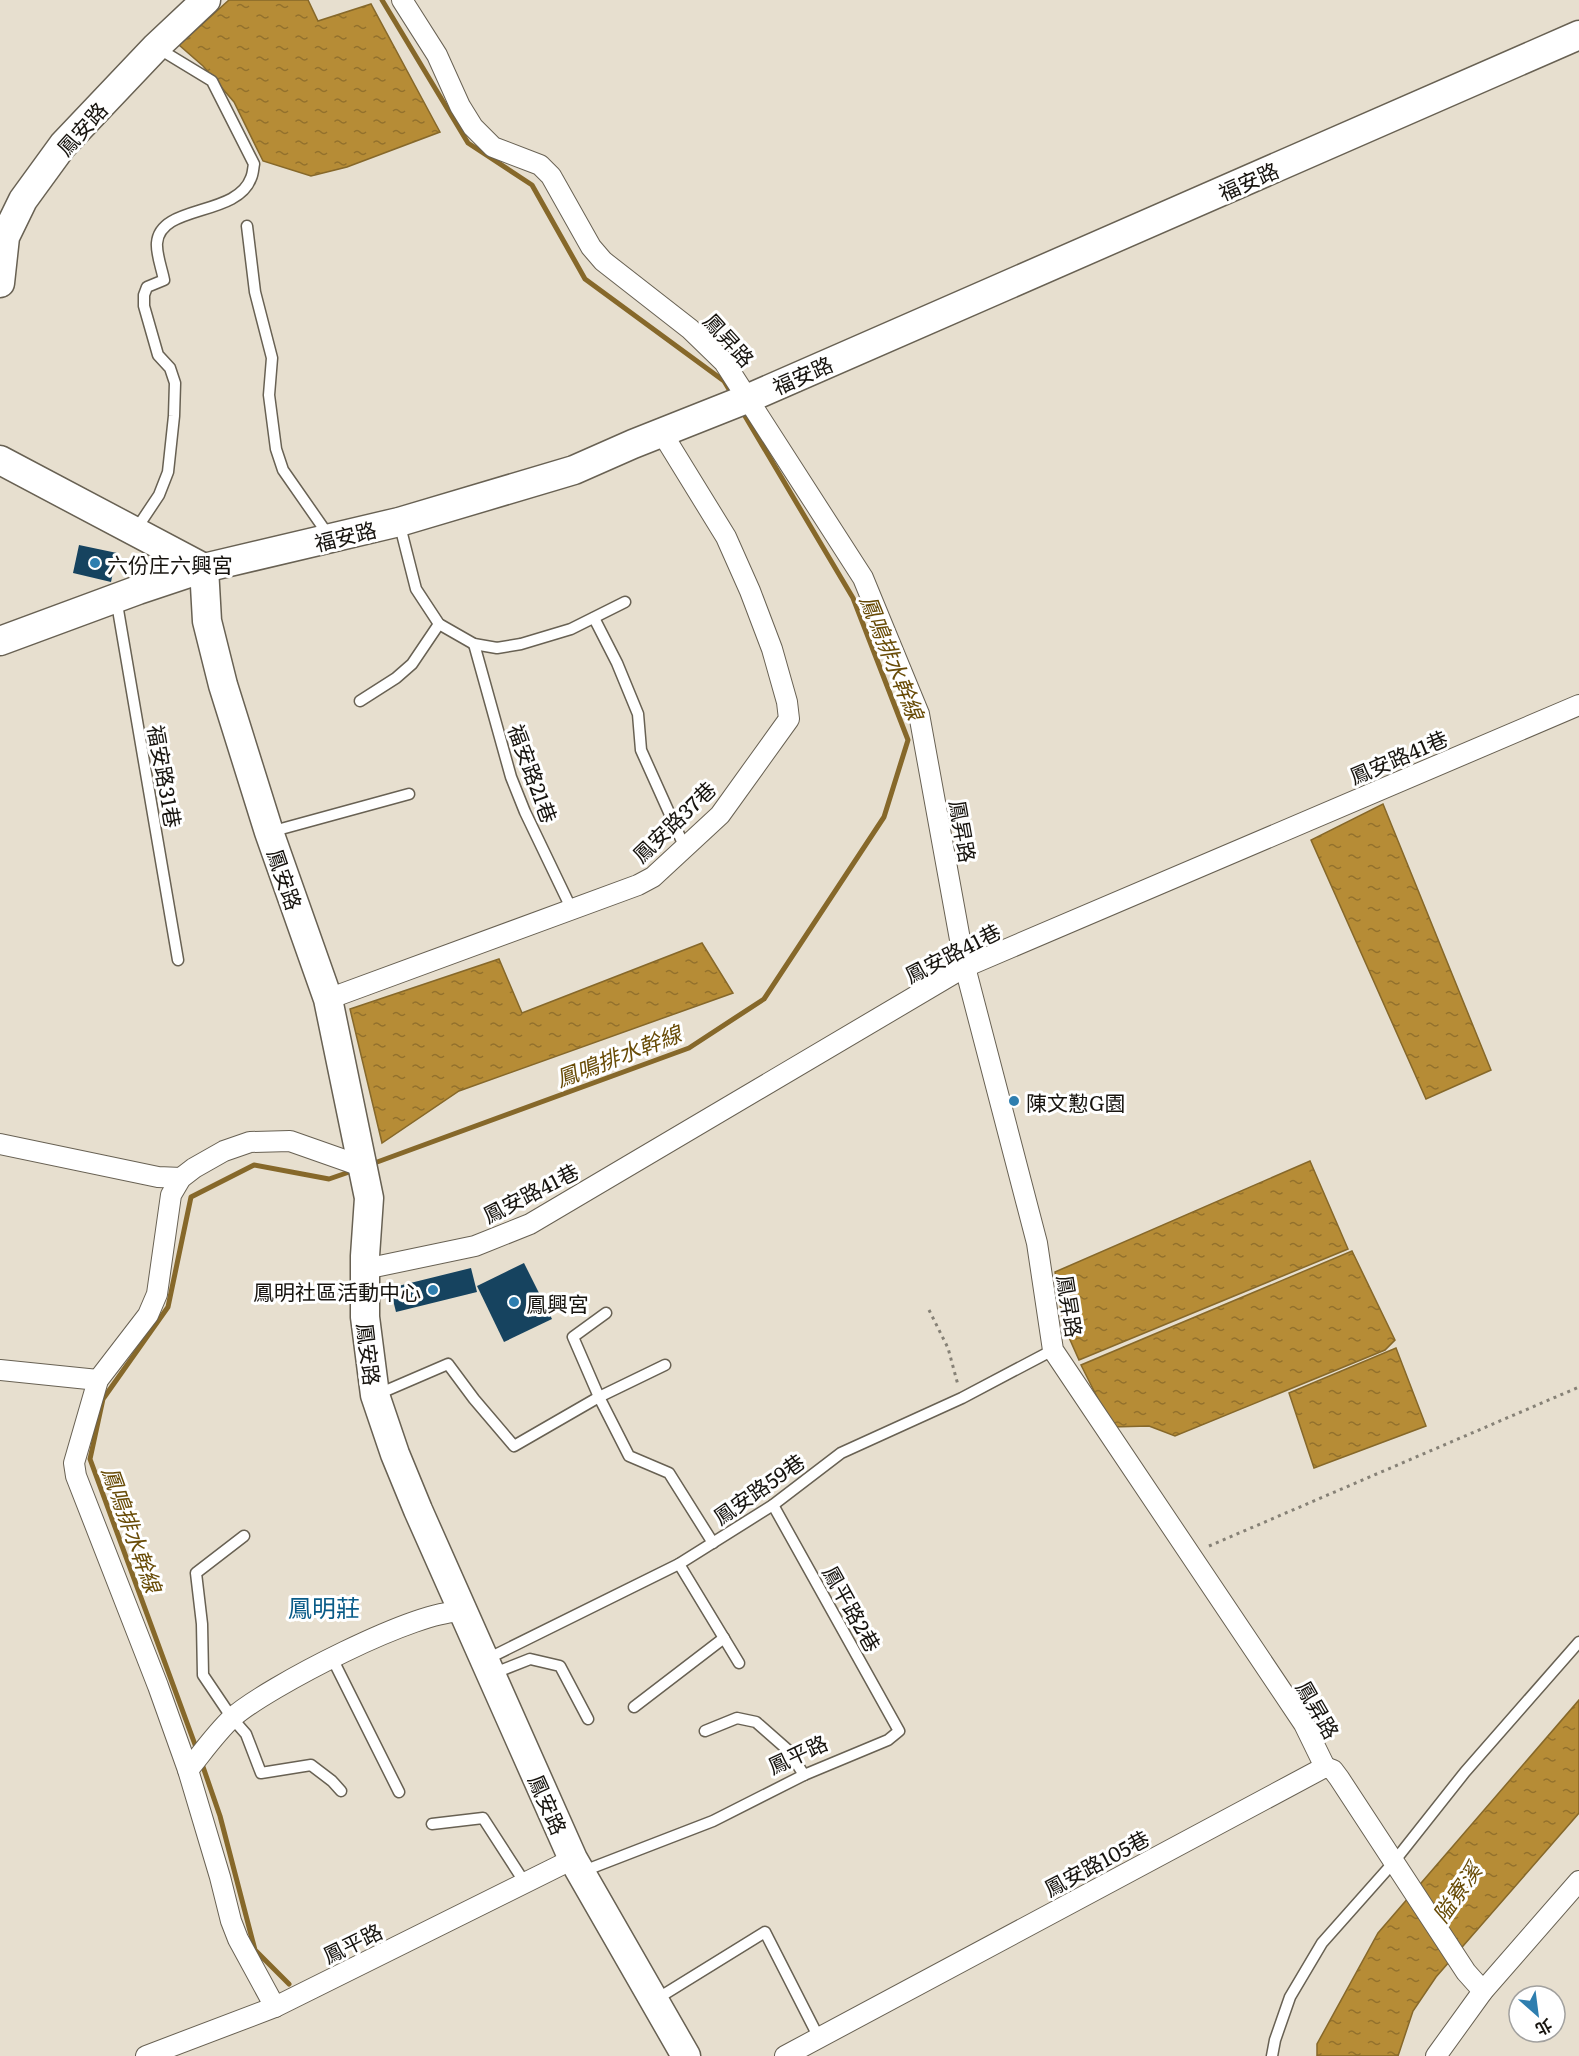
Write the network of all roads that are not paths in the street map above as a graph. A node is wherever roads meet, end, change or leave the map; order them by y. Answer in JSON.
{"nodes":[{"id":1,"x":206,"y":0,"type":"edge"},
{"id":2,"x":402,"y":0,"type":"edge"},
{"id":3,"x":1579,"y":35,"type":"edge"},
{"id":4,"x":156,"y":47,"type":"junction"},
{"id":5,"x":247,"y":226,"type":"dead end"},
{"id":6,"x":0,"y":283,"type":"edge"},
{"id":7,"x":748,"y":398,"type":"junction"},
{"id":8,"x":662,"y":433,"type":"junction"},
{"id":9,"x":0,"y":460,"type":"edge"},
{"id":10,"x":399,"y":522,"type":"junction"},
{"id":11,"x":135,"y":531,"type":"junction"},
{"id":12,"x":331,"y":538,"type":"junction"},
{"id":13,"x":204,"y":568,"type":"junction"},
{"id":14,"x":116,"y":598,"type":"junction"},
{"id":15,"x":625,"y":602,"type":"dead end"},
{"id":16,"x":594,"y":618,"type":"junction"},
{"id":17,"x":440,"y":624,"type":"junction"},
{"id":18,"x":0,"y":641,"type":"edge"},
{"id":19,"x":474,"y":644,"type":"junction"},
{"id":20,"x":360,"y":701,"type":"dead end"},
{"id":21,"x":1579,"y":705,"type":"edge"},
{"id":22,"x":409,"y":794,"type":"dead end"},
{"id":23,"x":269,"y":832,"type":"junction"},
{"id":24,"x":685,"y":848,"type":"junction"},
{"id":25,"x":572,"y":910,"type":"junction"},
{"id":26,"x":178,"y":960,"type":"dead end"},
{"id":27,"x":964,"y":967,"type":"junction"},
{"id":28,"x":328,"y":999,"type":"junction"},
{"id":29,"x":0,"y":1144,"type":"edge"},
{"id":30,"x":364,"y":1167,"type":"junction"},
{"id":31,"x":181,"y":1178,"type":"junction"},
{"id":32,"x":365,"y":1269,"type":"junction"},
{"id":33,"x":606,"y":1313,"type":"dead end"},
{"id":34,"x":1053,"y":1350,"type":"junction"},
{"id":35,"x":664,"y":1365,"type":"dead end"},
{"id":36,"x":0,"y":1370,"type":"edge"},
{"id":37,"x":98,"y":1380,"type":"junction"},
{"id":38,"x":375,"y":1395,"type":"junction"},
{"id":39,"x":599,"y":1397,"type":"junction"},
{"id":40,"x":773,"y":1505,"type":"junction"},
{"id":41,"x":244,"y":1536,"type":"dead end"},
{"id":42,"x":713,"y":1543,"type":"junction"},
{"id":43,"x":679,"y":1564,"type":"junction"},
{"id":44,"x":463,"y":1612,"type":"junction"},
{"id":45,"x":724,"y":1638,"type":"junction"},
{"id":46,"x":1579,"y":1642,"type":"edge"},
{"id":47,"x":332,"y":1658,"type":"junction"},
{"id":48,"x":739,"y":1663,"type":"dead end"},
{"id":49,"x":488,"y":1667,"type":"junction"},
{"id":50,"x":634,"y":1707,"type":"dead end"},
{"id":51,"x":232,"y":1718,"type":"junction"},
{"id":52,"x":588,"y":1719,"type":"dead end"},
{"id":53,"x":705,"y":1731,"type":"dead end"},
{"id":54,"x":899,"y":1731,"type":"joint"},
{"id":55,"x":196,"y":1761,"type":"junction"},
{"id":56,"x":1325,"y":1767,"type":"junction"},
{"id":57,"x":804,"y":1775,"type":"junction"},
{"id":58,"x":341,"y":1791,"type":"dead end"},
{"id":59,"x":399,"y":1792,"type":"dead end"},
{"id":60,"x":432,"y":1824,"type":"dead end"},
{"id":61,"x":1393,"y":1863,"type":"junction"},
{"id":62,"x":577,"y":1865,"type":"junction"},
{"id":63,"x":1579,"y":1881,"type":"edge"},
{"id":64,"x":525,"y":1883,"type":"junction"},
{"id":65,"x":1483,"y":1991,"type":"junction"},
{"id":66,"x":655,"y":2000,"type":"junction"},
{"id":67,"x":275,"y":2007,"type":"junction"},
{"id":68,"x":819,"y":2038,"type":"junction"},
{"id":69,"x":146,"y":2056,"type":"edge"},
{"id":70,"x":686,"y":2056,"type":"edge"},
{"id":71,"x":785,"y":2056,"type":"edge"},
{"id":72,"x":1272,"y":2056,"type":"edge"},
{"id":73,"x":1436,"y":2056,"type":"edge"}],
"edges":[{"from":1,"to":4,"type":"street","name":"鳳安路"},
{"from":2,"to":7,"type":"street","name":"鳳昇路"},
{"from":3,"to":7,"type":"street","name":"福安路"},
{"from":4,"to":6,"type":"street","name":"鳳安路"},
{"from":4,"to":11,"type":"lane"},
{"from":5,"to":12,"type":"lane"},
{"from":7,"to":8,"type":"street","name":"福安路"},
{"from":7,"to":27,"type":"street","name":"鳳昇路"},
{"from":8,"to":10,"type":"street","name":"福安路"},
{"from":8,"to":24,"type":"street","name":"鳳安路37巷"},
{"from":9,"to":11,"type":"street"},
{"from":10,"to":12,"type":"street","name":"福安路"},
{"from":10,"to":17,"type":"lane"},
{"from":11,"to":13,"type":"street"},
{"from":12,"to":13,"type":"street","name":"福安路"},
{"from":13,"to":14,"type":"street","name":"福安路"},
{"from":13,"to":23,"type":"street","name":"鳳安路"},
{"from":14,"to":18,"type":"street","name":"福安路"},
{"from":14,"to":26,"type":"lane","name":"福安路31巷"},
{"from":15,"to":16,"type":"lane"},
{"from":16,"to":19,"type":"lane"},
{"from":16,"to":24,"type":"lane"},
{"from":17,"to":19,"type":"lane"},
{"from":17,"to":20,"type":"lane"},
{"from":19,"to":25,"type":"lane","name":"福安路21巷"},
{"from":21,"to":27,"type":"street","name":"鳳安路41巷"},
{"from":22,"to":23,"type":"lane"},
{"from":23,"to":28,"type":"street","name":"鳳安路"},
{"from":24,"to":25,"type":"street","name":"鳳安路37巷"},
{"from":25,"to":28,"type":"street","name":"鳳安路37巷"},
{"from":27,"to":32,"type":"street","name":"鳳安路41巷"},
{"from":27,"to":34,"type":"street","name":"鳳昇路"},
{"from":28,"to":30,"type":"street","name":"鳳安路"},
{"from":29,"to":31,"type":"street"},
{"from":30,"to":31,"type":"street"},
{"from":30,"to":32,"type":"street","name":"鳳安路"},
{"from":31,"to":37,"type":"street"},
{"from":32,"to":38,"type":"street","name":"鳳安路"},
{"from":33,"to":39,"type":"lane"},
{"from":34,"to":40,"type":"lane","name":"鳳安路59巷"},
{"from":34,"to":56,"type":"street","name":"鳳昇路"},
{"from":35,"to":39,"type":"lane"},
{"from":36,"to":37,"type":"street"},
{"from":37,"to":55,"type":"street"},
{"from":38,"to":39,"type":"lane"},
{"from":38,"to":44,"type":"street","name":"鳳安路"},
{"from":39,"to":42,"type":"lane"},
{"from":40,"to":42,"type":"lane","name":"鳳安路59巷"},
{"from":40,"to":54,"type":"lane","name":"鳳平路2巷"},
{"from":41,"to":51,"type":"lane"},
{"from":42,"to":43,"type":"lane","name":"鳳安路59巷"},
{"from":43,"to":45,"type":"lane"},
{"from":43,"to":49,"type":"lane","name":"鳳安路59巷"},
{"from":44,"to":47,"type":"street"},
{"from":44,"to":49,"type":"street","name":"鳳安路"},
{"from":45,"to":48,"type":"lane"},
{"from":45,"to":50,"type":"lane"},
{"from":46,"to":61,"type":"lane"},
{"from":47,"to":51,"type":"street"},
{"from":47,"to":59,"type":"lane"},
{"from":49,"to":52,"type":"lane"},
{"from":49,"to":62,"type":"street","name":"鳳安路"},
{"from":51,"to":55,"type":"street"},
{"from":51,"to":58,"type":"lane"},
{"from":53,"to":57,"type":"lane"},
{"from":54,"to":57,"type":"lane","name":"鳳平路"},
{"from":55,"to":67,"type":"street"},
{"from":56,"to":61,"type":"street"},
{"from":56,"to":68,"type":"street","name":"鳳安路105巷"},
{"from":57,"to":62,"type":"lane","name":"鳳平路"},
{"from":60,"to":64,"type":"lane"},
{"from":61,"to":65,"type":"street"},
{"from":61,"to":72,"type":"lane"},
{"from":62,"to":64,"type":"street","name":"鳳平路"},
{"from":62,"to":66,"type":"street","name":"鳳安路"},
{"from":63,"to":65,"type":"street"},
{"from":64,"to":67,"type":"street","name":"鳳平路"},
{"from":65,"to":73,"type":"street"},
{"from":66,"to":68,"type":"lane"},
{"from":66,"to":70,"type":"street","name":"鳳安路"},
{"from":67,"to":69,"type":"street","name":"鳳平路"},
{"from":68,"to":71,"type":"street","name":"鳳安路105巷"}]}
